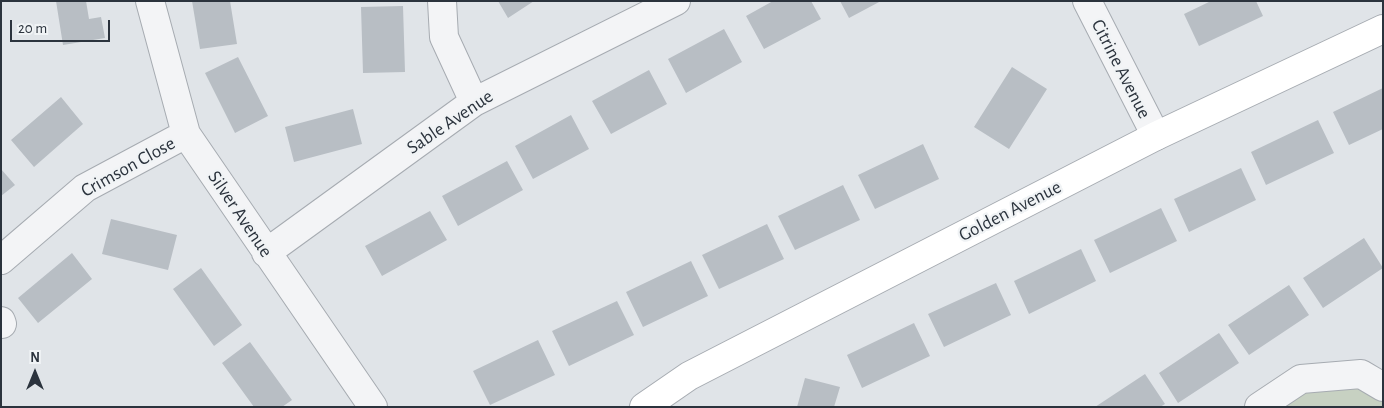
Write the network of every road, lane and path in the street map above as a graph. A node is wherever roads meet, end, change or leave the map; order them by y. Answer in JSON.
{"nodes":[{"id":1,"x":150,"y":1,"type":"edge"},
{"id":2,"x":442,"y":1,"type":"edge"},
{"id":3,"x":676,"y":1,"type":"edge"},
{"id":4,"x":1087,"y":1,"type":"edge"},
{"id":5,"x":1383,"y":29,"type":"edge"},
{"id":6,"x":474,"y":102,"type":"junction"},
{"id":7,"x":186,"y":134,"type":"junction"},
{"id":8,"x":1156,"y":136,"type":"junction"},
{"id":9,"x":266,"y":253,"type":"junction"},
{"id":10,"x":1,"y":260,"type":"edge"},
{"id":11,"x":1383,"y":387,"type":"edge"},
{"id":12,"x":373,"y":407,"type":"edge"},
{"id":13,"x":644,"y":407,"type":"edge"},
{"id":14,"x":1259,"y":407,"type":"edge"}],
"edges":[{"from":1,"to":7,"type":"street","name":"Silver Avenue"},
{"from":2,"to":6,"type":"street"},
{"from":3,"to":6,"type":"street","name":"Sable Avenue"},
{"from":4,"to":8,"type":"street","name":"Citrine Avenue"},
{"from":5,"to":8,"type":"street","name":"Golden Avenue"},
{"from":6,"to":9,"type":"street","name":"Sable Avenue"},
{"from":7,"to":9,"type":"street","name":"Silver Avenue"},
{"from":7,"to":10,"type":"street","name":"Crimson Close"},
{"from":8,"to":13,"type":"street","name":"Golden Avenue"},
{"from":9,"to":12,"type":"street","name":"Silver Avenue"},
{"from":11,"to":14,"type":"street"}]}
